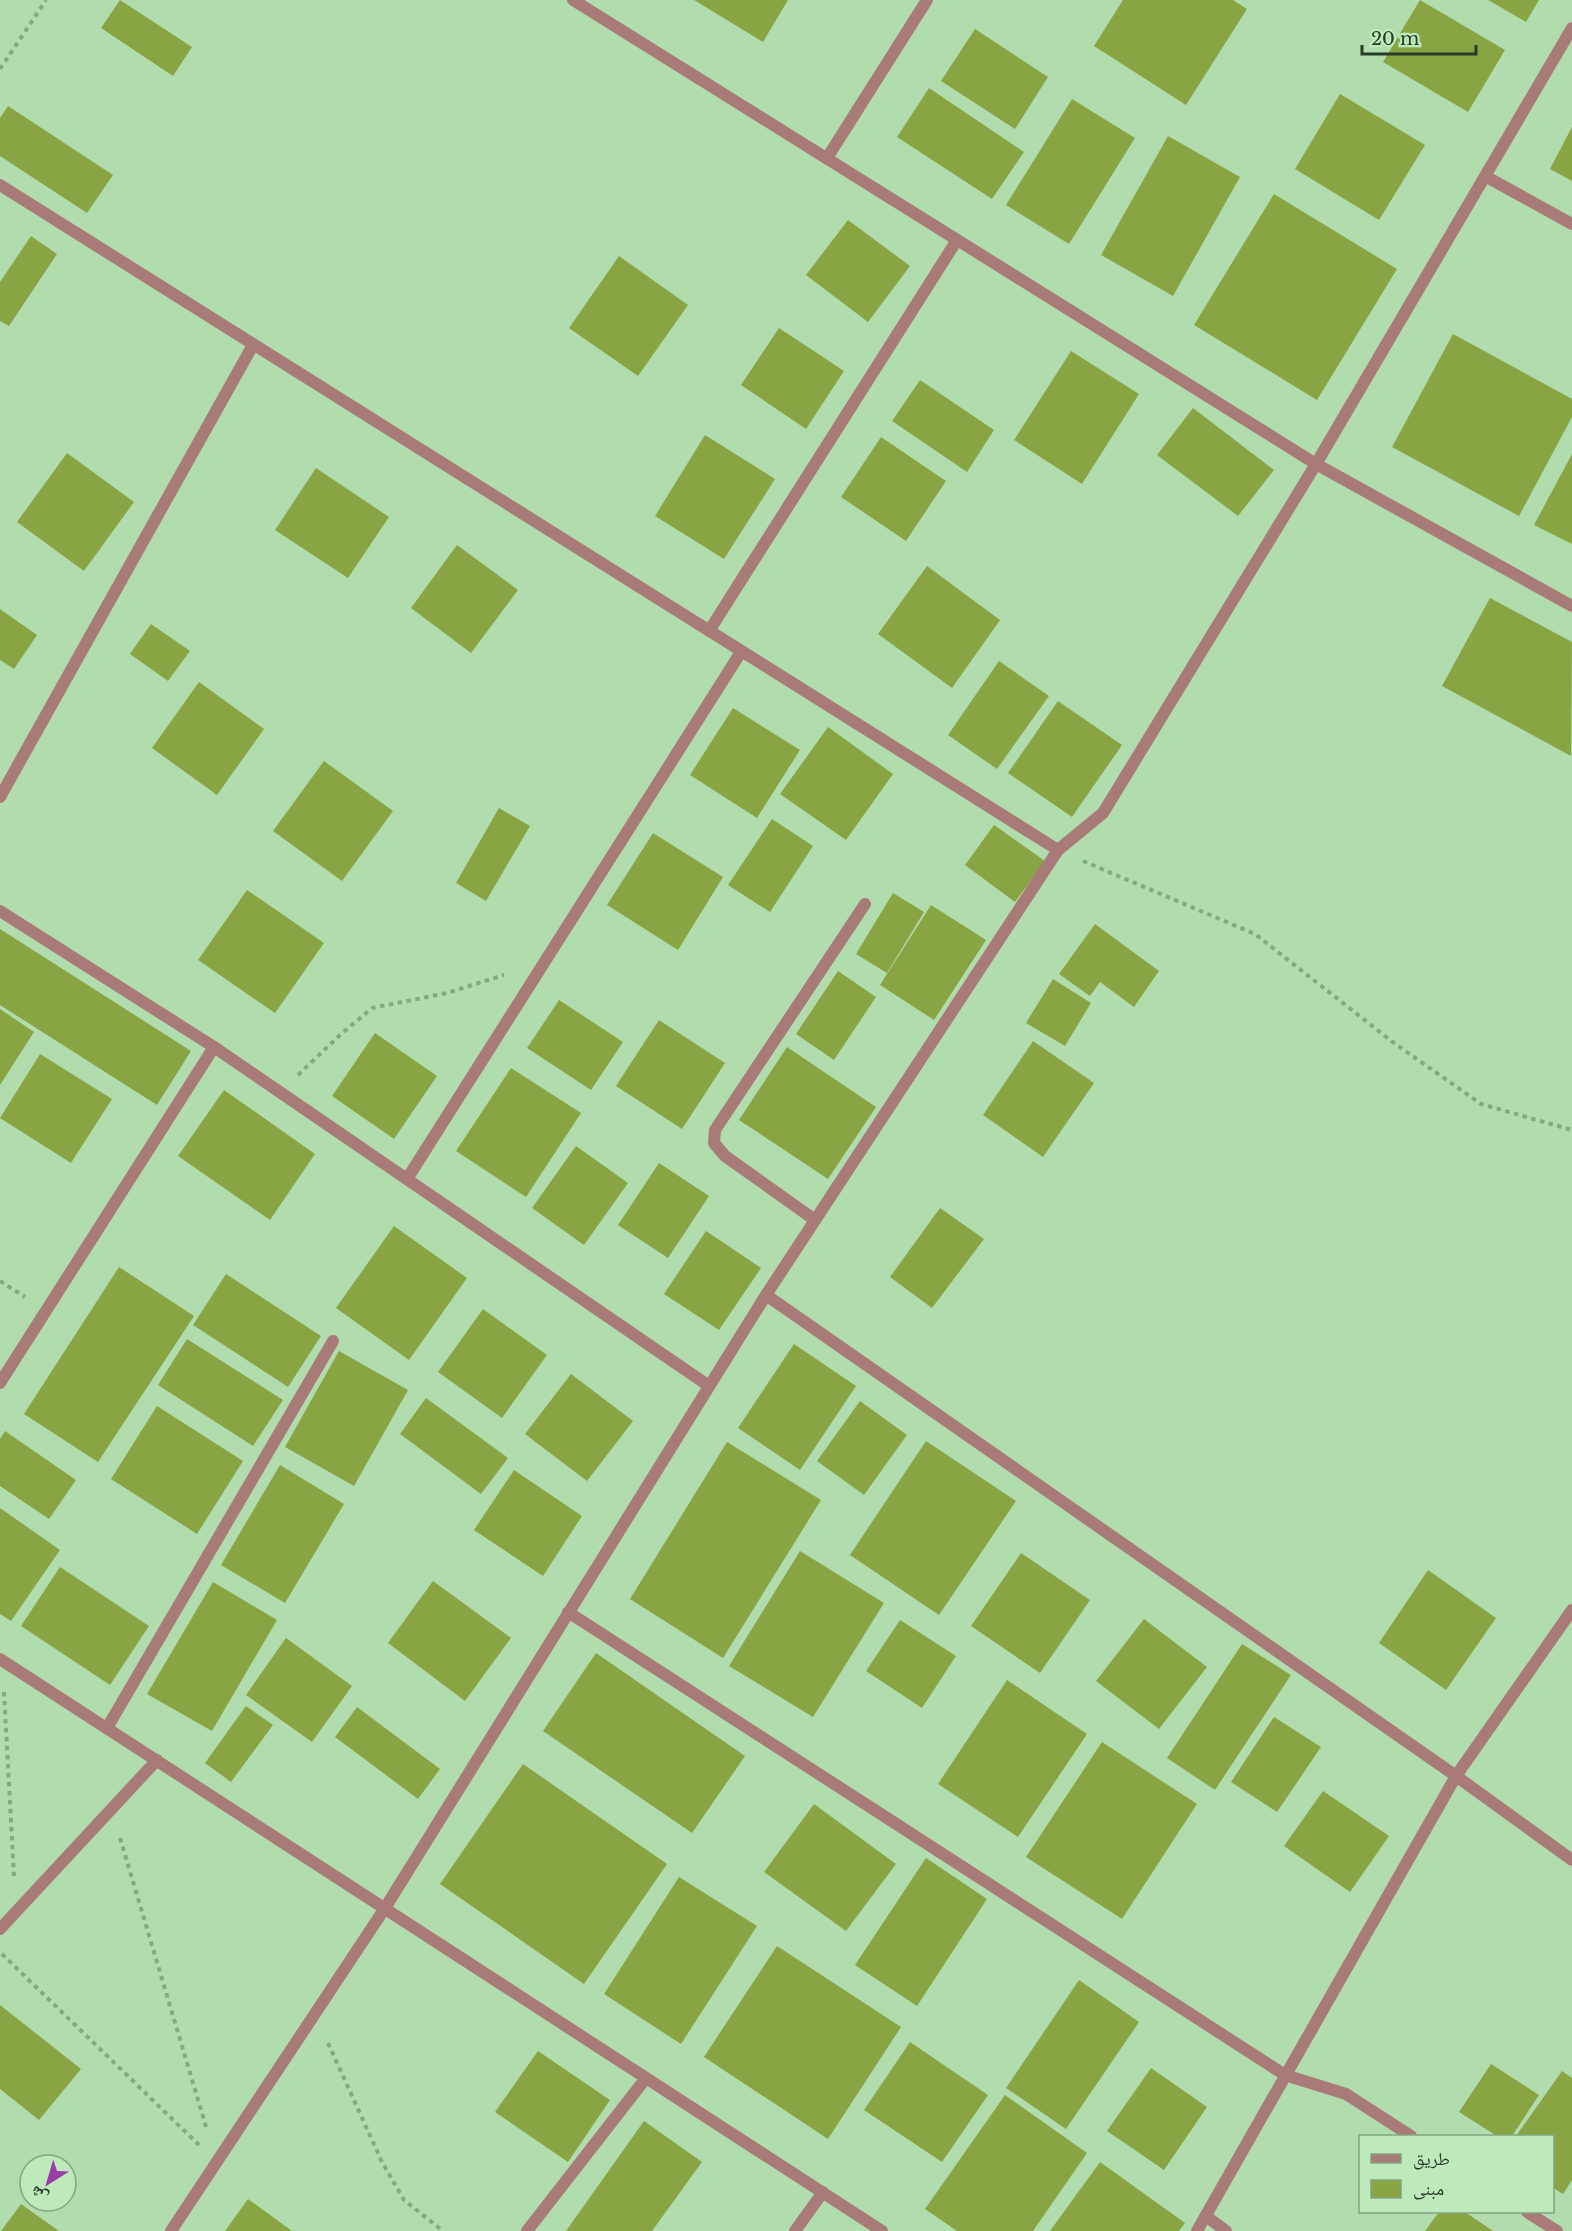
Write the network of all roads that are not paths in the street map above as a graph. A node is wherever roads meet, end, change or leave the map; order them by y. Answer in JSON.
{"nodes":[{"id":1,"x":573,"y":0,"type":"edge"},
{"id":2,"x":927,"y":0,"type":"edge"},
{"id":3,"x":1572,"y":28,"type":"edge"},
{"id":4,"x":827,"y":158,"type":"junction"},
{"id":5,"x":1485,"y":176,"type":"junction"},
{"id":6,"x":0,"y":185,"type":"edge"},
{"id":7,"x":1572,"y":225,"type":"edge"},
{"id":8,"x":957,"y":240,"type":"junction"},
{"id":9,"x":253,"y":345,"type":"junction"},
{"id":10,"x":1316,"y":464,"type":"junction"},
{"id":11,"x":1572,"y":606,"type":"edge"},
{"id":12,"x":709,"y":632,"type":"junction"},
{"id":13,"x":741,"y":652,"type":"junction"},
{"id":14,"x":0,"y":797,"type":"edge"},
{"id":15,"x":1058,"y":850,"type":"junction"},
{"id":16,"x":866,"y":904,"type":"dead end"},
{"id":17,"x":0,"y":911,"type":"edge"},
{"id":18,"x":214,"y":1047,"type":"junction"},
{"id":19,"x":407,"y":1179,"type":"junction"},
{"id":20,"x":815,"y":1220,"type":"junction"},
{"id":21,"x":766,"y":1295,"type":"junction"},
{"id":22,"x":333,"y":1341,"type":"dead end"},
{"id":23,"x":0,"y":1383,"type":"edge"},
{"id":24,"x":709,"y":1386,"type":"junction"},
{"id":25,"x":1572,"y":1610,"type":"edge"},
{"id":26,"x":568,"y":1612,"type":"junction"},
{"id":27,"x":1,"y":1659,"type":"edge"},
{"id":28,"x":107,"y":1728,"type":"junction"},
{"id":29,"x":157,"y":1760,"type":"junction"},
{"id":30,"x":1456,"y":1776,"type":"junction"},
{"id":31,"x":1572,"y":1860,"type":"edge"},
{"id":32,"x":385,"y":1908,"type":"junction"},
{"id":33,"x":0,"y":1929,"type":"edge"},
{"id":34,"x":1285,"y":2075,"type":"junction"},
{"id":35,"x":646,"y":2078,"type":"junction"},
{"id":36,"x":1409,"y":2135,"type":"edge"},
{"id":37,"x":823,"y":2192,"type":"junction"},
{"id":38,"x":1530,"y":2213,"type":"edge"},
{"id":39,"x":1206,"y":2216,"type":"junction"},
{"id":40,"x":171,"y":2231,"type":"edge"},
{"id":41,"x":527,"y":2231,"type":"edge"},
{"id":42,"x":795,"y":2231,"type":"edge"},
{"id":43,"x":882,"y":2231,"type":"edge"},
{"id":44,"x":1197,"y":2231,"type":"edge"},
{"id":45,"x":1226,"y":2231,"type":"edge"},
{"id":46,"x":1557,"y":2231,"type":"edge"}],
"edges":[{"from":1,"to":4,"type":"street"},
{"from":2,"to":4,"type":"street"},
{"from":3,"to":5,"type":"street"},
{"from":4,"to":8,"type":"street"},
{"from":5,"to":7,"type":"street"},
{"from":5,"to":10,"type":"street"},
{"from":6,"to":9,"type":"street"},
{"from":8,"to":10,"type":"street"},
{"from":8,"to":12,"type":"street"},
{"from":9,"to":12,"type":"street"},
{"from":9,"to":14,"type":"street"},
{"from":10,"to":11,"type":"street"},
{"from":10,"to":15,"type":"street"},
{"from":12,"to":13,"type":"street"},
{"from":13,"to":15,"type":"street"},
{"from":13,"to":19,"type":"street"},
{"from":15,"to":20,"type":"street"},
{"from":16,"to":20,"type":"street"},
{"from":17,"to":18,"type":"street"},
{"from":18,"to":19,"type":"street"},
{"from":18,"to":23,"type":"street"},
{"from":19,"to":24,"type":"street"},
{"from":20,"to":21,"type":"street"},
{"from":21,"to":24,"type":"street"},
{"from":21,"to":30,"type":"street"},
{"from":22,"to":28,"type":"street"},
{"from":24,"to":26,"type":"street"},
{"from":25,"to":30,"type":"street"},
{"from":26,"to":32,"type":"street"},
{"from":26,"to":34,"type":"street"},
{"from":27,"to":28,"type":"street"},
{"from":28,"to":29,"type":"street"},
{"from":29,"to":32,"type":"street"},
{"from":29,"to":33,"type":"street"},
{"from":30,"to":31,"type":"street"},
{"from":30,"to":34,"type":"street"},
{"from":32,"to":35,"type":"street"},
{"from":32,"to":40,"type":"street"},
{"from":34,"to":36,"type":"street"},
{"from":34,"to":39,"type":"street"},
{"from":35,"to":37,"type":"street"},
{"from":35,"to":41,"type":"street"},
{"from":37,"to":42,"type":"street"},
{"from":37,"to":43,"type":"street"},
{"from":38,"to":46,"type":"street"},
{"from":39,"to":44,"type":"street"},
{"from":39,"to":45,"type":"street"}]}
